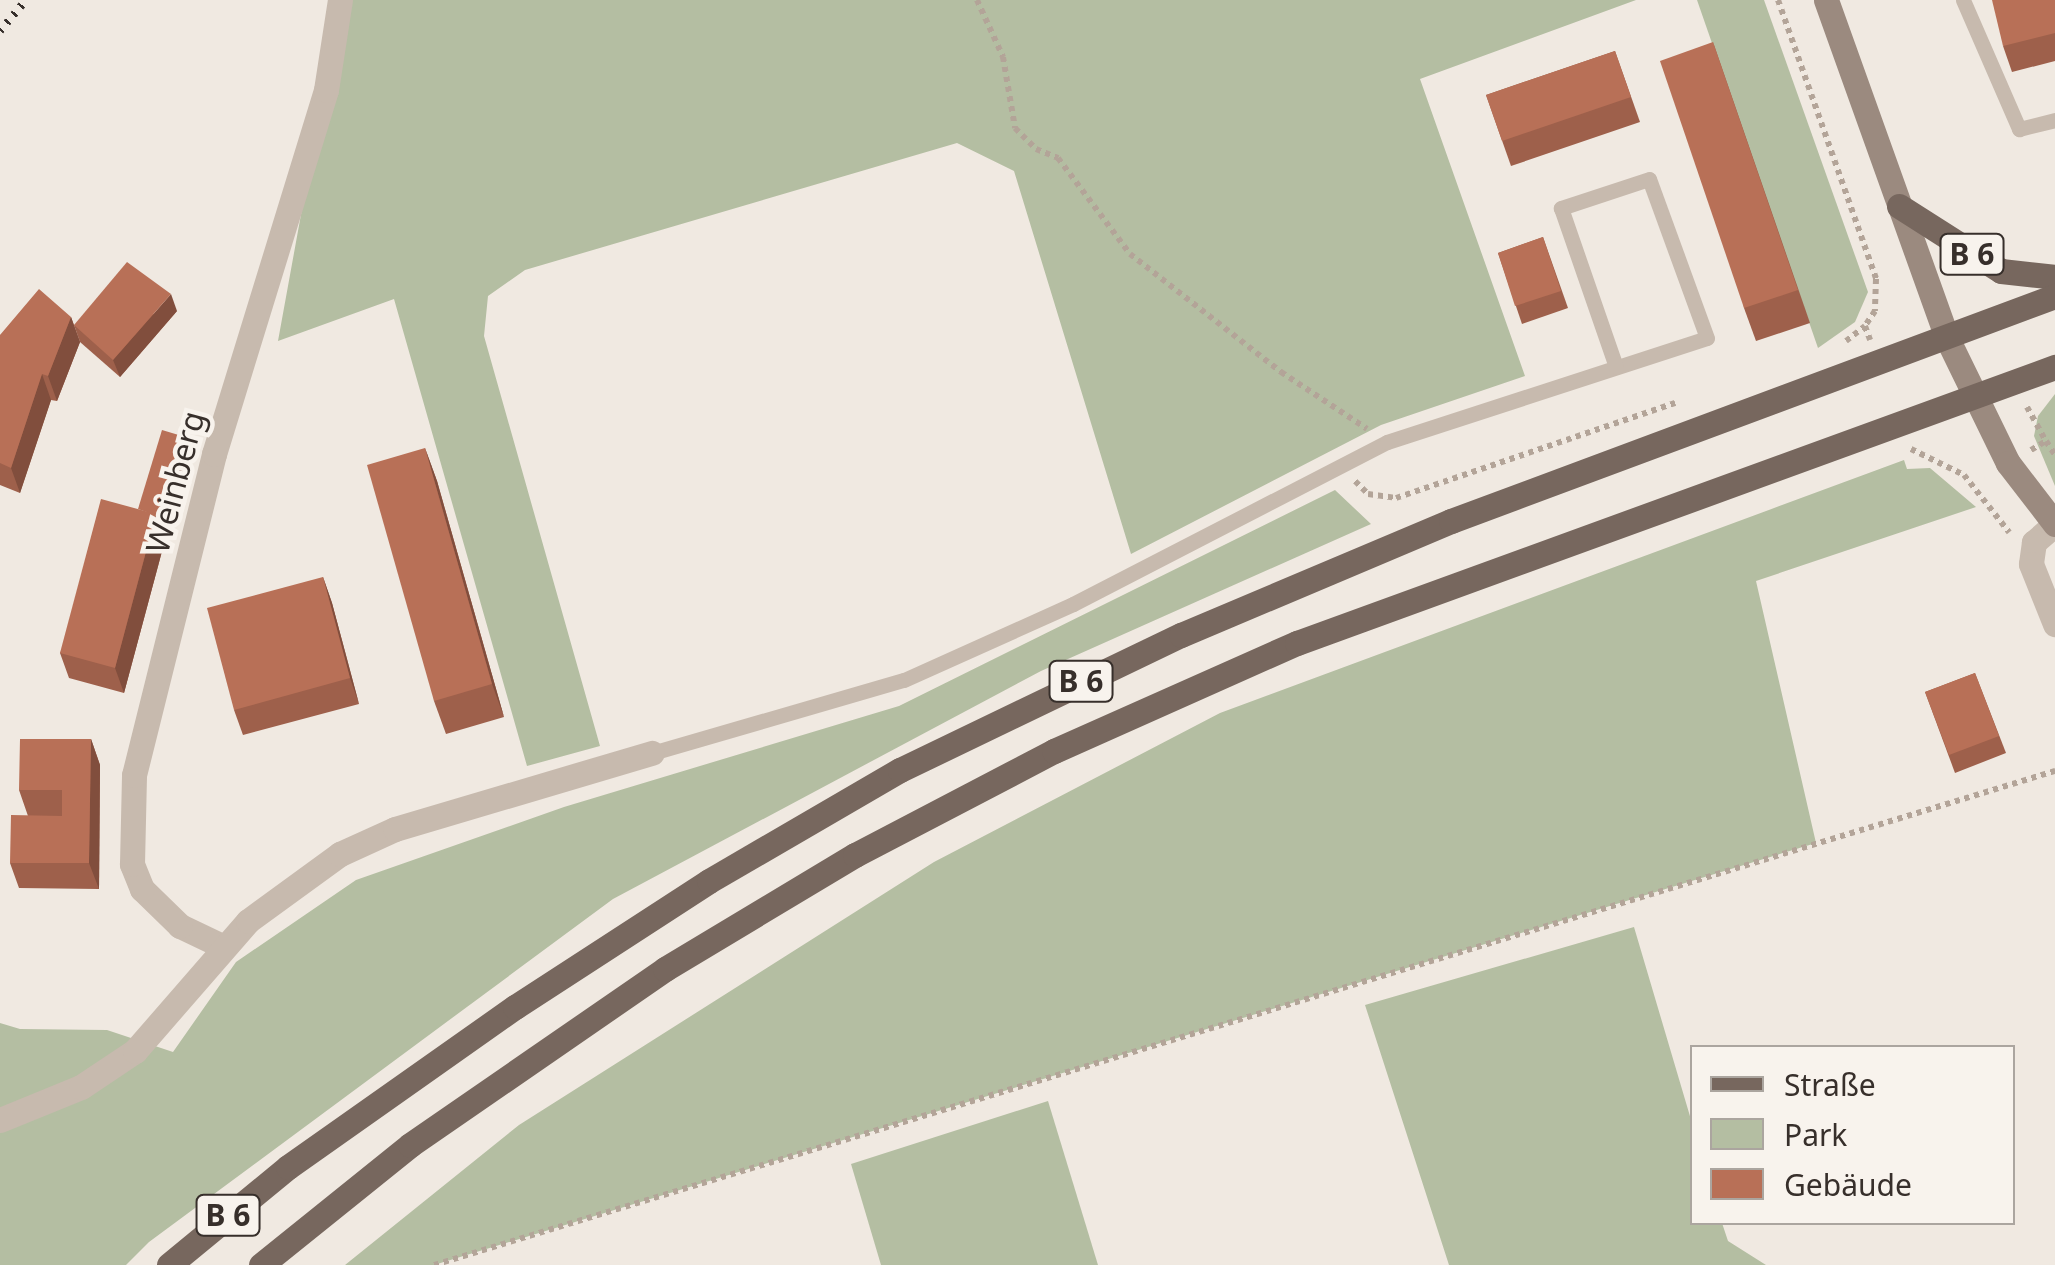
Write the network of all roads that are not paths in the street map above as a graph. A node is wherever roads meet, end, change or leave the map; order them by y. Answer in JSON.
{"nodes":[{"id":1,"x":340,"y":0,"type":"edge"},
{"id":2,"x":1826,"y":0,"type":"edge"},
{"id":3,"x":1963,"y":0,"type":"edge"},
{"id":4,"x":2055,"y":120,"type":"edge"},
{"id":5,"x":1899,"y":206,"type":"junction"},
{"id":6,"x":2055,"y":277,"type":"edge"},
{"id":7,"x":2055,"y":296,"type":"edge"},
{"id":8,"x":1946,"y":336,"type":"junction"},
{"id":9,"x":1616,"y":367,"type":"junction"},
{"id":10,"x":2055,"y":367,"type":"edge"},
{"id":11,"x":1974,"y":397,"type":"junction"},
{"id":12,"x":2055,"y":524,"type":"edge"},
{"id":13,"x":2055,"y":624,"type":"edge"},
{"id":14,"x":652,"y":753,"type":"joint"},
{"id":15,"x":222,"y":946,"type":"junction"},
{"id":16,"x":0,"y":1120,"type":"edge"},
{"id":17,"x":169,"y":1265,"type":"edge"},
{"id":18,"x":260,"y":1265,"type":"edge"}],
"edges":[{"from":1,"to":15,"type":"street","name":"Weinberg"},
{"from":2,"to":5,"type":"main road"},
{"from":3,"to":4,"type":"lane"},
{"from":5,"to":6,"type":"main road","number":"B 6"},
{"from":5,"to":8,"type":"main road"},
{"from":7,"to":8,"type":"main road","number":"B 6"},
{"from":8,"to":11,"type":"main road"},
{"from":8,"to":17,"type":"main road","number":"B 6"},
{"from":9,"to":9,"type":"lane"},
{"from":9,"to":14,"type":"lane"},
{"from":10,"to":11,"type":"main road","number":"B 6"},
{"from":11,"to":12,"type":"main road"},
{"from":11,"to":18,"type":"main road","number":"B 6"},
{"from":12,"to":13,"type":"street"},
{"from":14,"to":15,"type":"street"},
{"from":15,"to":16,"type":"street"}]}
